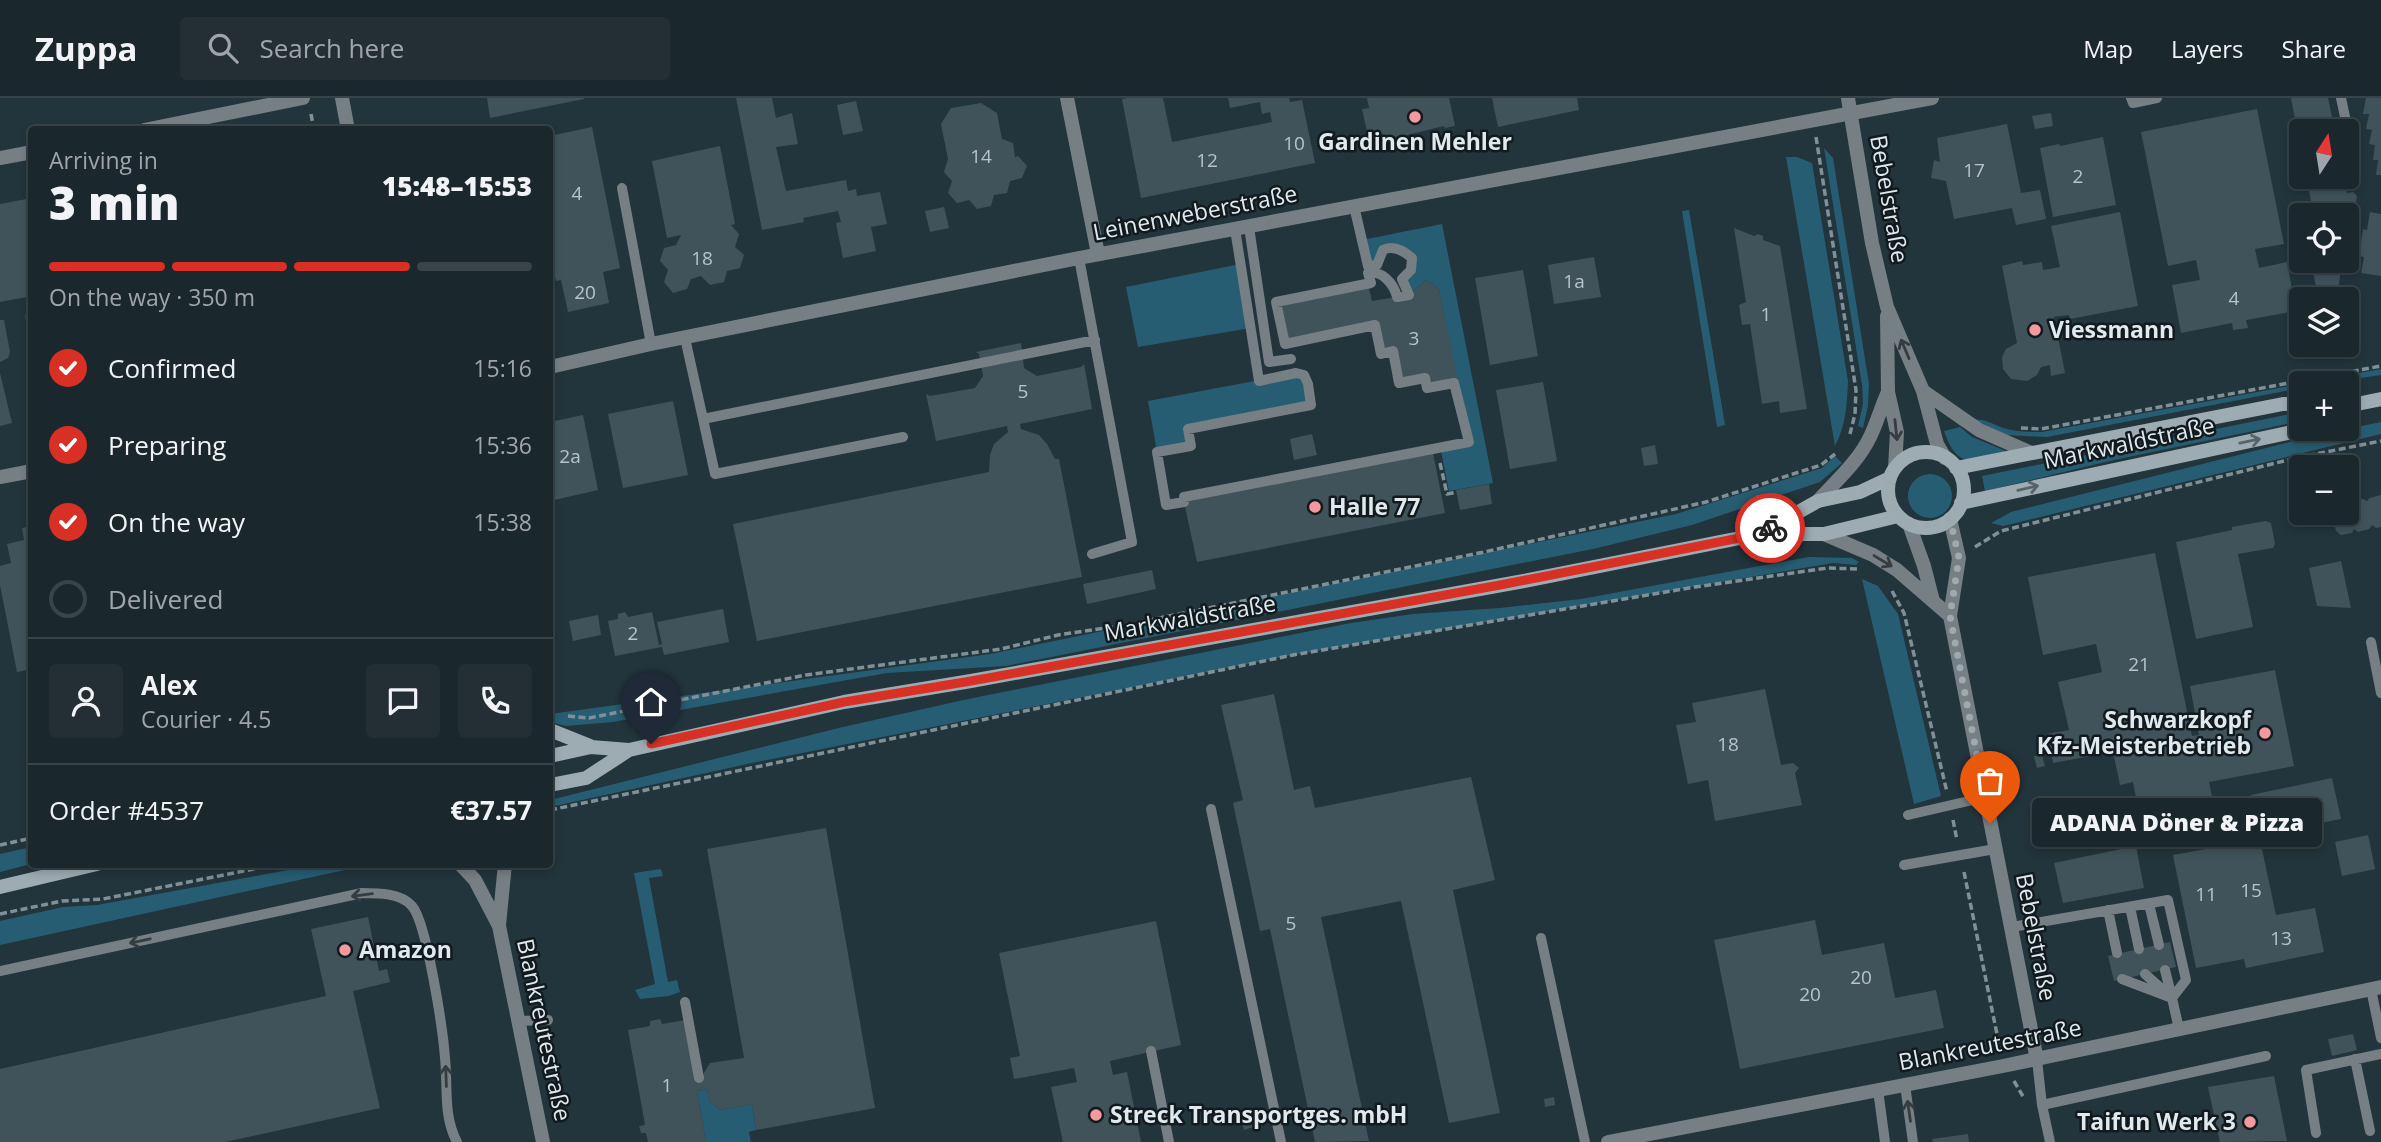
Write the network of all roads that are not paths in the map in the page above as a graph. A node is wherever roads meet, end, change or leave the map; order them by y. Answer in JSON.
{"nodes":[{"id":1,"x":303,"y":98,"type":"edge"},
{"id":2,"x":342,"y":98,"type":"edge"},
{"id":3,"x":1066,"y":98,"type":"edge"},
{"id":4,"x":1932,"y":98,"type":"edge"},
{"id":5,"x":2131,"y":98,"type":"edge"},
{"id":6,"x":2157,"y":98,"type":"edge"},
{"id":7,"x":2341,"y":98,"type":"edge"},
{"id":8,"x":1850,"y":105,"type":"edge"},
{"id":9,"x":2345,"y":119,"type":"edge"},
{"id":10,"x":164,"y":126,"type":"edge"},
{"id":11,"x":347,"y":126,"type":"edge"},
{"id":12,"x":28,"y":153,"type":"edge"},
{"id":13,"x":0,"y":158,"type":"edge"},
{"id":14,"x":622,"y":188,"type":"dead end"},
{"id":15,"x":1354,"y":206,"type":"junction"},
{"id":16,"x":1242,"y":228,"type":"junction"},
{"id":17,"x":1098,"y":254,"type":"junction"},
{"id":18,"x":1079,"y":258,"type":"junction"},
{"id":19,"x":1887,"y":307,"type":"junction"},
{"id":20,"x":685,"y":338,"type":"junction"},
{"id":21,"x":1096,"y":340,"type":"junction"},
{"id":22,"x":650,"y":344,"type":"junction"},
{"id":23,"x":1291,"y":359,"type":"dead end"},
{"id":24,"x":553,"y":361,"type":"edge"},
{"id":25,"x":1269,"y":362,"type":"junction"},
{"id":26,"x":1256,"y":365,"type":"junction"},
{"id":27,"x":1923,"y":391,"type":"junction"},
{"id":28,"x":1888,"y":392,"type":"junction"},
{"id":29,"x":2381,"y":399,"type":"edge"},
{"id":30,"x":2289,"y":404,"type":"edge"},
{"id":31,"x":2359,"y":404,"type":"edge"},
{"id":32,"x":703,"y":419,"type":"junction"},
{"id":33,"x":2289,"y":433,"type":"edge"},
{"id":34,"x":903,"y":437,"type":"dead end"},
{"id":35,"x":2029,"y":452,"type":"junction"},
{"id":36,"x":1951,"y":463,"type":"junction"},
{"id":37,"x":28,"y":472,"type":"edge"},
{"id":38,"x":1892,"y":473,"type":"junction"},
{"id":39,"x":0,"y":477,"type":"edge"},
{"id":40,"x":1818,"y":501,"type":"junction"},
{"id":41,"x":1961,"y":503,"type":"junction"},
{"id":42,"x":1950,"y":519,"type":"junction"},
{"id":43,"x":1904,"y":520,"type":"junction"},
{"id":44,"x":1760,"y":534,"type":"junction"},
{"id":45,"x":1824,"y":534,"type":"junction"},
{"id":46,"x":1092,"y":554,"type":"dead end"},
{"id":47,"x":1934,"y":603,"type":"junction"},
{"id":48,"x":1950,"y":616,"type":"junction"},
{"id":49,"x":2371,"y":642,"type":"dead end"},
{"id":50,"x":2381,"y":693,"type":"edge"},
{"id":51,"x":553,"y":731,"type":"edge"},
{"id":52,"x":591,"y":747,"type":"junction"},
{"id":53,"x":629,"y":750,"type":"junction"},
{"id":54,"x":553,"y":755,"type":"edge"},
{"id":55,"x":553,"y":784,"type":"edge"},
{"id":56,"x":1986,"y":797,"type":"junction"},
{"id":57,"x":1211,"y":809,"type":"dead end"},
{"id":58,"x":1908,"y":815,"type":"dead end"},
{"id":59,"x":1995,"y":849,"type":"junction"},
{"id":60,"x":1904,"y":865,"type":"dead end"},
{"id":61,"x":80,"y":868,"type":"edge"},
{"id":62,"x":505,"y":868,"type":"edge"},
{"id":63,"x":474,"y":872,"type":"edge"},
{"id":64,"x":0,"y":887,"type":"edge"},
{"id":65,"x":2149,"y":904,"type":"junction"},
{"id":66,"x":2130,"y":907,"type":"junction"},
{"id":67,"x":2108,"y":911,"type":"junction"},
{"id":68,"x":499,"y":926,"type":"junction"},
{"id":69,"x":2012,"y":927,"type":"junction"},
{"id":70,"x":1541,"y":938,"type":"dead end"},
{"id":71,"x":2159,"y":945,"type":"dead end"},
{"id":72,"x":2139,"y":949,"type":"dead end"},
{"id":73,"x":2118,"y":954,"type":"dead end"},
{"id":74,"x":2165,"y":970,"type":"dead end"},
{"id":75,"x":0,"y":971,"type":"edge"},
{"id":76,"x":2145,"y":974,"type":"dead end"},
{"id":77,"x":2123,"y":979,"type":"dead end"},
{"id":78,"x":2376,"y":988,"type":"edge"},
{"id":79,"x":2172,"y":998,"type":"junction"},
{"id":80,"x":685,"y":1002,"type":"dead end"},
{"id":81,"x":519,"y":1020,"type":"junction"},
{"id":82,"x":548,"y":1020,"type":"dead end"},
{"id":83,"x":2179,"y":1030,"type":"junction"},
{"id":84,"x":2381,"y":1038,"type":"edge"},
{"id":85,"x":1151,"y":1051,"type":"dead end"},
{"id":86,"x":2381,"y":1054,"type":"edge"},
{"id":87,"x":2266,"y":1056,"type":"dead end"},
{"id":88,"x":2355,"y":1059,"type":"junction"},
{"id":89,"x":2037,"y":1060,"type":"junction"},
{"id":90,"x":699,"y":1078,"type":"dead end"},
{"id":91,"x":1905,"y":1085,"type":"junction"},
{"id":92,"x":1878,"y":1090,"type":"junction"},
{"id":93,"x":2042,"y":1105,"type":"junction"},
{"id":94,"x":2370,"y":1131,"type":"dead end"},
{"id":95,"x":2316,"y":1133,"type":"dead end"},
{"id":96,"x":457,"y":1142,"type":"edge"},
{"id":97,"x":545,"y":1142,"type":"edge"},
{"id":98,"x":1169,"y":1142,"type":"edge"},
{"id":99,"x":1281,"y":1142,"type":"edge"},
{"id":100,"x":1585,"y":1142,"type":"edge"},
{"id":101,"x":1608,"y":1142,"type":"edge"},
{"id":102,"x":1885,"y":1142,"type":"edge"},
{"id":103,"x":1913,"y":1142,"type":"edge"},
{"id":104,"x":2050,"y":1142,"type":"edge"}],
"edges":[{"from":1,"to":10,"type":"street"},
{"from":2,"to":11,"type":"street"},
{"from":3,"to":17,"type":"street"},
{"from":4,"to":8,"type":"street","name":"Leinenweberstraße"},
{"from":5,"to":6,"type":"lane"},
{"from":7,"to":9,"type":"lane"},
{"from":8,"to":15,"type":"street","name":"Leinenweberstraße"},
{"from":8,"to":19,"type":"street","name":"Bebelstraße"},
{"from":12,"to":13,"type":"street"},
{"from":14,"to":22,"type":"lane"},
{"from":15,"to":16,"type":"street","name":"Leinenweberstraße"},
{"from":15,"to":26,"type":"lane"},
{"from":16,"to":17,"type":"street","name":"Leinenweberstraße"},
{"from":16,"to":25,"type":"lane"},
{"from":16,"to":26,"type":"lane"},
{"from":17,"to":18,"type":"street","name":"Leinenweberstraße"},
{"from":18,"to":20,"type":"street","name":"Leinenweberstraße"},
{"from":18,"to":21,"type":"lane"},
{"from":27,"to":19,"type":"street","name":"Bebelstraße","one_way":true},
{"from":19,"to":28,"type":"street","name":"Bebelstraße"},
{"from":20,"to":22,"type":"street","name":"Leinenweberstraße"},
{"from":20,"to":32,"type":"lane"},
{"from":21,"to":32,"type":"lane"},
{"from":21,"to":46,"type":"lane"},
{"from":22,"to":24,"type":"street","name":"Leinenweberstraße"},
{"from":23,"to":25,"type":"lane"},
{"from":25,"to":26,"type":"lane"},
{"from":27,"to":35,"type":"street"},
{"from":27,"to":36,"type":"street","name":"Bebelstraße"},
{"from":28,"to":38,"type":"street","name":"Bebelstraße","one_way":true},
{"from":28,"to":40,"type":"street"},
{"from":29,"to":31,"type":"main road"},
{"from":30,"to":35,"type":"main road","name":"Markwaldstraße"},
{"from":32,"to":34,"type":"lane"},
{"from":41,"to":33,"type":"main road","name":"Markwaldstraße","one_way":true},
{"from":35,"to":36,"type":"main road","name":"Markwaldstraße"},
{"from":36,"to":38,"type":"main road"},
{"from":36,"to":41,"type":"main road"},
{"from":37,"to":39,"type":"street"},
{"from":38,"to":40,"type":"main road","name":"Markwaldstraße"},
{"from":38,"to":43,"type":"main road"},
{"from":40,"to":44,"type":"main road","name":"Markwaldstraße"},
{"from":41,"to":42,"type":"main road"},
{"from":42,"to":43,"type":"main road"},
{"from":42,"to":48,"type":"street","name":"Bebelstraße"},
{"from":43,"to":45,"type":"main road","name":"Markwaldstraße"},
{"from":43,"to":47,"type":"street"},
{"from":44,"to":45,"type":"main road","name":"Markwaldstraße"},
{"from":44,"to":53,"type":"main road","name":"Markwaldstraße"},
{"from":45,"to":47,"type":"street","one_way":true},
{"from":47,"to":48,"type":"street"},
{"from":48,"to":56,"type":"street","name":"Bebelstraße"},
{"from":49,"to":50,"type":"lane"},
{"from":51,"to":52,"type":"main road"},
{"from":52,"to":53,"type":"main road","name":"Markwaldstraße"},
{"from":52,"to":54,"type":"main road","name":"Markwaldstraße"},
{"from":53,"to":55,"type":"main road","name":"Markwaldstraße"},
{"from":56,"to":58,"type":"lane"},
{"from":56,"to":59,"type":"street","name":"Bebelstraße"},
{"from":57,"to":99,"type":"lane"},
{"from":59,"to":60,"type":"lane"},
{"from":59,"to":69,"type":"street","name":"Bebelstraße"},
{"from":61,"to":64,"type":"main road"},
{"from":62,"to":68,"type":"street","name":"Blankreutestraße"},
{"from":63,"to":68,"type":"street","name":"Blankreutestraße"},
{"from":65,"to":66,"type":"lane"},
{"from":65,"to":71,"type":"lane"},
{"from":65,"to":79,"type":"lane"},
{"from":66,"to":67,"type":"lane"},
{"from":66,"to":72,"type":"lane"},
{"from":67,"to":69,"type":"lane"},
{"from":67,"to":73,"type":"lane"},
{"from":68,"to":81,"type":"street","name":"Blankreutestraße"},
{"from":69,"to":89,"type":"street","name":"Bebelstraße"},
{"from":70,"to":100,"type":"lane"},
{"from":74,"to":79,"type":"lane"},
{"from":96,"to":75,"type":"lane","one_way":true},
{"from":76,"to":79,"type":"lane"},
{"from":77,"to":79,"type":"lane"},
{"from":78,"to":83,"type":"street","name":"Blankreutestraße"},
{"from":78,"to":84,"type":"lane"},
{"from":79,"to":83,"type":"lane"},
{"from":80,"to":90,"type":"lane"},
{"from":81,"to":82,"type":"lane"},
{"from":81,"to":97,"type":"street","name":"Blankreutestraße"},
{"from":83,"to":89,"type":"street","name":"Blankreutestraße"},
{"from":85,"to":98,"type":"lane"},
{"from":86,"to":88,"type":"lane"},
{"from":87,"to":93,"type":"lane"},
{"from":88,"to":94,"type":"lane"},
{"from":88,"to":95,"type":"lane"},
{"from":89,"to":91,"type":"street","name":"Blankreutestraße"},
{"from":89,"to":93,"type":"lane"},
{"from":91,"to":92,"type":"street","name":"Blankreutestraße"},
{"from":103,"to":91,"type":"lane","one_way":true},
{"from":92,"to":101,"type":"street","name":"Blankreutestraße"},
{"from":92,"to":102,"type":"lane"},
{"from":93,"to":104,"type":"lane"}]}
